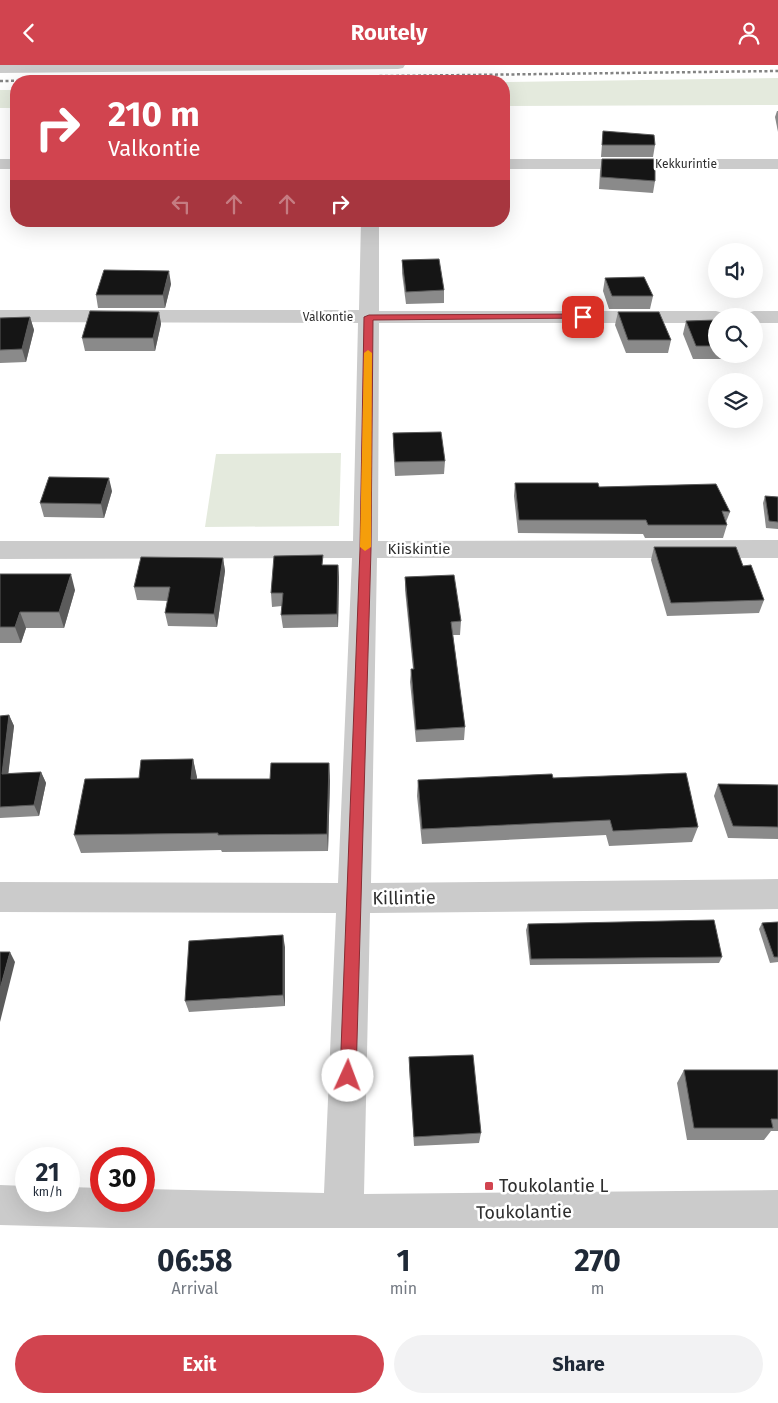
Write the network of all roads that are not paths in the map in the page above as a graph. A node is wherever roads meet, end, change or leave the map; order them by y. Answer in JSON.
{"nodes":[{"id":1,"x":398,"y":65,"type":"edge"},
{"id":2,"x":0,"y":69,"type":"edge"},
{"id":3,"x":510,"y":164,"type":"edge"},
{"id":4,"x":778,"y":164,"type":"edge"},
{"id":5,"x":370,"y":227,"type":"edge"},
{"id":6,"x":0,"y":317,"type":"edge"},
{"id":7,"x":369,"y":317,"type":"junction"},
{"id":8,"x":708,"y":317,"type":"edge"},
{"id":9,"x":763,"y":317,"type":"edge"},
{"id":10,"x":778,"y":317,"type":"edge"},
{"id":11,"x":365,"y":549,"type":"junction"},
{"id":12,"x":778,"y":549,"type":"edge"},
{"id":13,"x":0,"y":550,"type":"edge"},
{"id":14,"x":778,"y":894,"type":"edge"},
{"id":15,"x":0,"y":897,"type":"edge"},
{"id":16,"x":354,"y":898,"type":"junction"},
{"id":17,"x":0,"y":1205,"type":"edge"},
{"id":18,"x":778,"y":1210,"type":"edge"},
{"id":19,"x":343,"y":1221,"type":"edge"}],
"edges":[{"from":1,"to":2,"type":"street"},
{"from":3,"to":4,"type":"street","name":"Kekkurintie"},
{"from":5,"to":7,"type":"street"},
{"from":6,"to":7,"type":"street","name":"Valkontie"},
{"from":7,"to":8,"type":"street","name":"Valkontie"},
{"from":7,"to":11,"type":"street"},
{"from":9,"to":10,"type":"street"},
{"from":11,"to":12,"type":"street","name":"Kiiskintie"},
{"from":11,"to":13,"type":"street","name":"Kiiskintie"},
{"from":11,"to":16,"type":"street"},
{"from":14,"to":16,"type":"street","name":"Killintie"},
{"from":15,"to":16,"type":"street","name":"Killintie"},
{"from":16,"to":19,"type":"street"},
{"from":17,"to":19,"type":"street","name":"Toukolantie"},
{"from":18,"to":19,"type":"street","name":"Toukolantie"}]}
